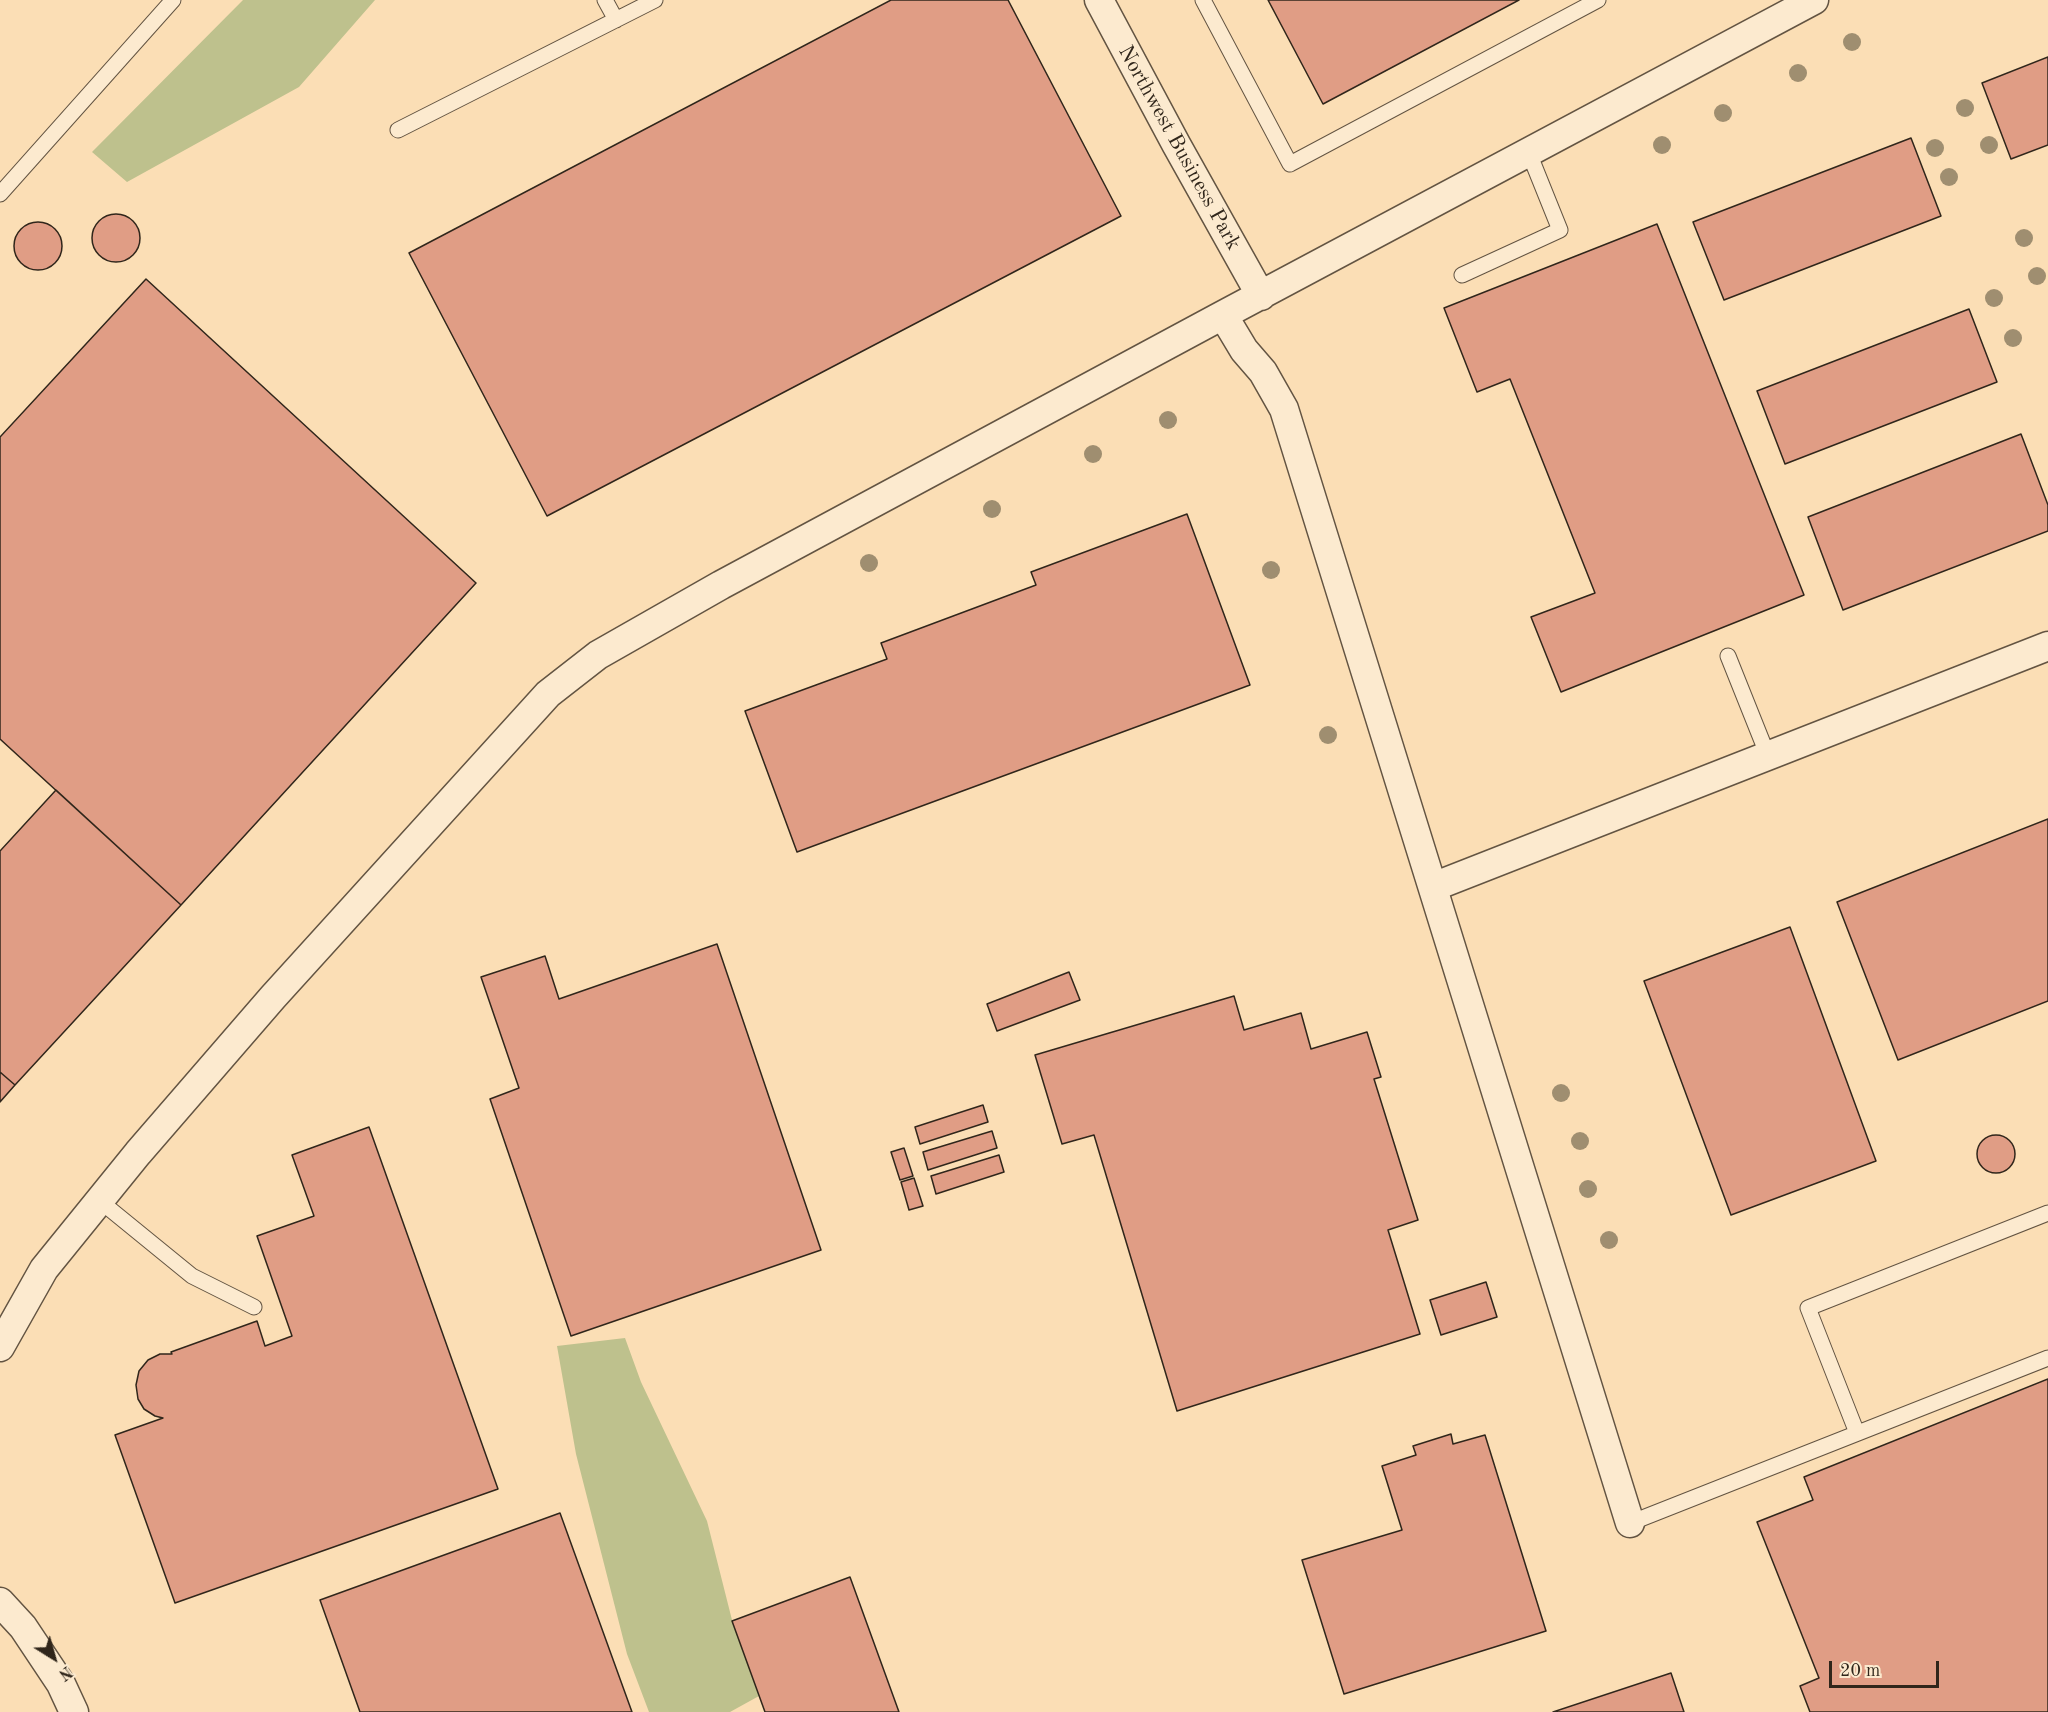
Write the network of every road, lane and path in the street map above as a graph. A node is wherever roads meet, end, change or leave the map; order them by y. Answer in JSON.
{"nodes":[{"id":1,"x":173,"y":0,"type":"edge"},
{"id":2,"x":605,"y":0,"type":"edge"},
{"id":3,"x":655,"y":0,"type":"edge"},
{"id":4,"x":1099,"y":0,"type":"edge"},
{"id":5,"x":1203,"y":0,"type":"edge"},
{"id":6,"x":1598,"y":0,"type":"edge"},
{"id":7,"x":1814,"y":0,"type":"edge"},
{"id":8,"x":616,"y":20,"type":"junction"},
{"id":9,"x":398,"y":130,"type":"dead end"},
{"id":10,"x":1529,"y":153,"type":"junction"},
{"id":11,"x":0,"y":194,"type":"edge"},
{"id":12,"x":1462,"y":275,"type":"dead end"},
{"id":13,"x":1261,"y":296,"type":"junction"},
{"id":14,"x":1223,"y":315,"type":"junction"},
{"id":15,"x":2048,"y":646,"type":"edge"},
{"id":16,"x":1728,"y":656,"type":"dead end"},
{"id":17,"x":1768,"y":756,"type":"junction"},
{"id":18,"x":1433,"y":887,"type":"junction"},
{"id":19,"x":100,"y":1201,"type":"junction"},
{"id":20,"x":2048,"y":1213,"type":"edge"},
{"id":21,"x":254,"y":1307,"type":"dead end"},
{"id":22,"x":0,"y":1347,"type":"edge"},
{"id":23,"x":2048,"y":1358,"type":"edge"},
{"id":24,"x":1857,"y":1433,"type":"junction"},
{"id":25,"x":1630,"y":1523,"type":"joint"},
{"id":26,"x":0,"y":1602,"type":"edge"},
{"id":27,"x":74,"y":1712,"type":"edge"}],
"edges":[{"from":1,"to":11,"type":"lane"},
{"from":2,"to":8,"type":"lane"},
{"from":3,"to":8,"type":"lane"},
{"from":4,"to":13,"type":"street","name":"Northwest Business Park"},
{"from":5,"to":6,"type":"lane"},
{"from":7,"to":10,"type":"street"},
{"from":8,"to":9,"type":"lane"},
{"from":10,"to":12,"type":"lane"},
{"from":10,"to":13,"type":"street"},
{"from":13,"to":14,"type":"street"},
{"from":14,"to":18,"type":"street"},
{"from":14,"to":19,"type":"street"},
{"from":15,"to":17,"type":"street"},
{"from":16,"to":17,"type":"lane"},
{"from":17,"to":18,"type":"street"},
{"from":18,"to":25,"type":"street"},
{"from":19,"to":21,"type":"lane"},
{"from":19,"to":22,"type":"street"},
{"from":20,"to":24,"type":"lane"},
{"from":23,"to":24,"type":"lane"},
{"from":24,"to":25,"type":"lane"},
{"from":26,"to":27,"type":"street"}]}
